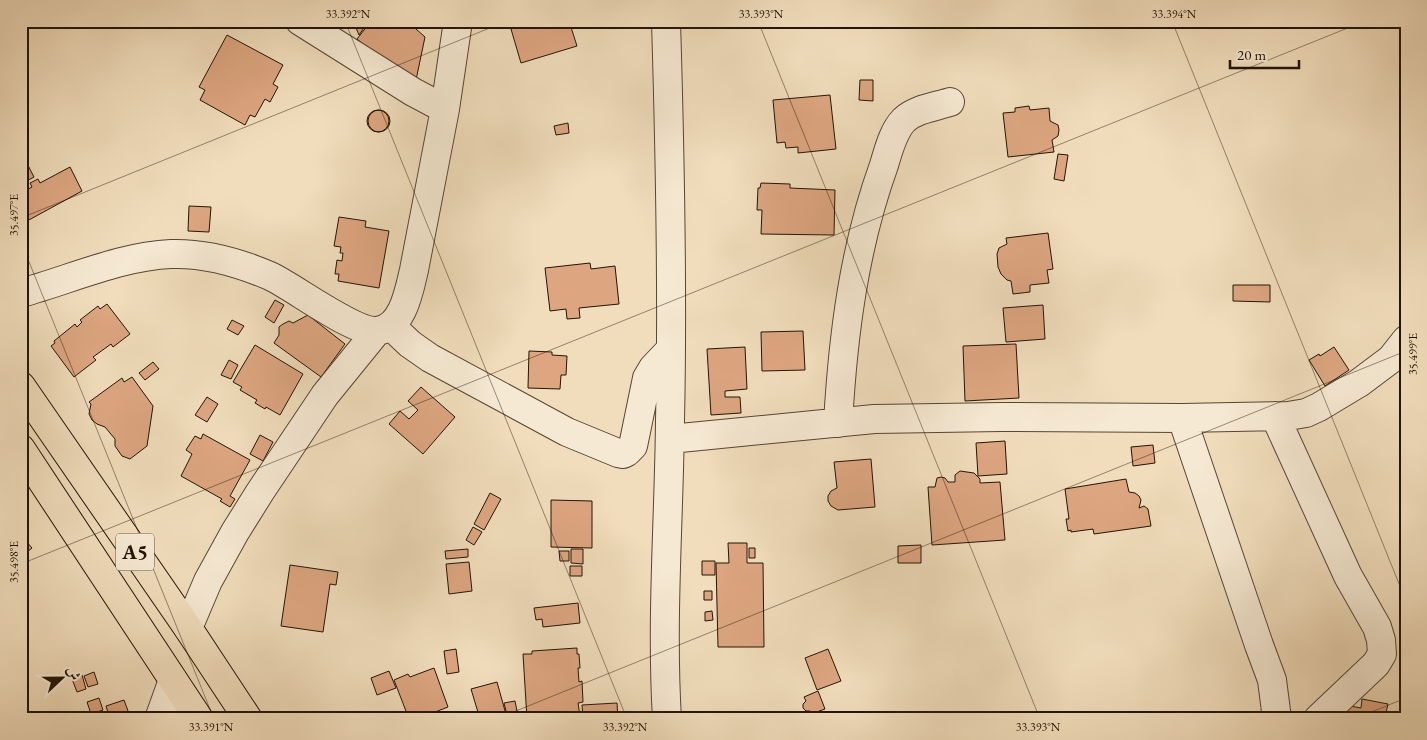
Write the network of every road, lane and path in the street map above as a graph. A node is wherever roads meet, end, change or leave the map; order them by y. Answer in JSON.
{"nodes":[{"id":1,"x":300,"y":21,"type":"edge"},
{"id":2,"x":458,"y":21,"type":"edge"},
{"id":3,"x":666,"y":21,"type":"edge"},
{"id":4,"x":950,"y":102,"type":"dead end"},
{"id":5,"x":445,"y":109,"type":"junction"},
{"id":6,"x":21,"y":293,"type":"edge"},
{"id":7,"x":384,"y":328,"type":"junction"},
{"id":8,"x":1406,"y":340,"type":"edge"},
{"id":9,"x":670,"y":349,"type":"junction"},
{"id":10,"x":21,"y":386,"type":"edge"},
{"id":11,"x":1275,"y":416,"type":"junction"},
{"id":12,"x":1182,"y":418,"type":"junction"},
{"id":13,"x":838,"y":423,"type":"junction"},
{"id":14,"x":670,"y":439,"type":"junction"},
{"id":15,"x":21,"y":449,"type":"edge"},
{"id":16,"x":188,"y":628,"type":"junction"},
{"id":17,"x":173,"y":680,"type":"junction"},
{"id":18,"x":159,"y":719,"type":"edge"},
{"id":19,"x":199,"y":719,"type":"edge"},
{"id":20,"x":248,"y":719,"type":"edge"},
{"id":21,"x":667,"y":719,"type":"edge"},
{"id":22,"x":1278,"y":719,"type":"edge"},
{"id":23,"x":1318,"y":719,"type":"edge"}],
"edges":[{"from":1,"to":5,"type":"street"},
{"from":2,"to":5,"type":"street"},
{"from":3,"to":9,"type":"street"},
{"from":4,"to":13,"type":"street"},
{"from":5,"to":7,"type":"street"},
{"from":6,"to":7,"type":"street"},
{"from":7,"to":9,"type":"street"},
{"from":7,"to":16,"type":"street"},
{"from":8,"to":11,"type":"street"},
{"from":9,"to":14,"type":"street"},
{"from":10,"to":16,"type":"highway","number":"A5"},
{"from":11,"to":12,"type":"street"},
{"from":11,"to":23,"type":"street"},
{"from":12,"to":13,"type":"street"},
{"from":12,"to":22,"type":"street"},
{"from":13,"to":14,"type":"street"},
{"from":14,"to":21,"type":"street"},
{"from":15,"to":17,"type":"highway","number":"A5"},
{"from":16,"to":20,"type":"highway","number":"A5"},
{"from":17,"to":18,"type":"street"},
{"from":17,"to":19,"type":"highway","number":"A5"}]}
